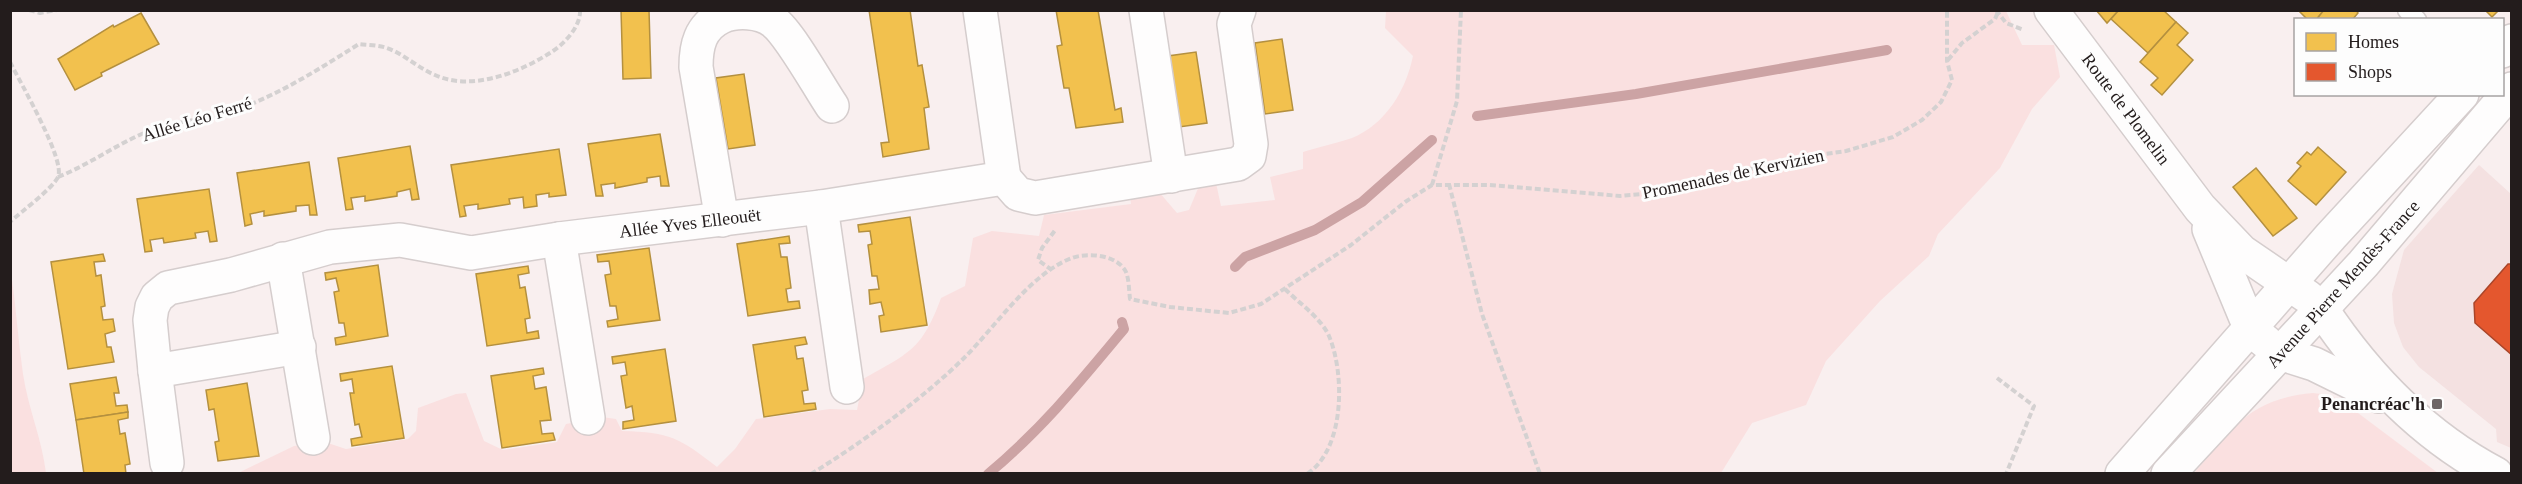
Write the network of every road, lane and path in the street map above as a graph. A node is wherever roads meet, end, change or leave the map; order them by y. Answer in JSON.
{"nodes":[{"id":1,"x":29,"y":10,"type":"edge"},
{"id":2,"x":57,"y":10,"type":"edge"},
{"id":3,"x":580,"y":10,"type":"edge"},
{"id":4,"x":980,"y":10,"type":"edge"},
{"id":5,"x":1146,"y":10,"type":"edge"},
{"id":6,"x":1239,"y":10,"type":"edge"},
{"id":7,"x":1461,"y":10,"type":"edge"},
{"id":8,"x":1947,"y":10,"type":"edge"},
{"id":9,"x":2051,"y":10,"type":"edge"},
{"id":10,"x":1998,"y":12,"type":"dead end"},
{"id":11,"x":1947,"y":61,"type":"junction"},
{"id":12,"x":10,"y":62,"type":"edge"},
{"id":13,"x":2511,"y":89,"type":"edge"},
{"id":14,"x":2460,"y":96,"type":"edge"},
{"id":15,"x":832,"y":106,"type":"dead end"},
{"id":16,"x":1171,"y":176,"type":"junction"},
{"id":17,"x":58,"y":177,"type":"junction"},
{"id":18,"x":1004,"y":178,"type":"junction"},
{"id":19,"x":1449,"y":184,"type":"junction"},
{"id":20,"x":1432,"y":185,"type":"junction"},
{"id":21,"x":1072,"y":194,"type":"junction"},
{"id":22,"x":821,"y":207,"type":"junction"},
{"id":23,"x":2200,"y":208,"type":"junction"},
{"id":24,"x":722,"y":220,"type":"junction"},
{"id":25,"x":10,"y":222,"type":"edge"},
{"id":26,"x":559,"y":239,"type":"junction"},
{"id":27,"x":284,"y":259,"type":"junction"},
{"id":28,"x":1052,"y":270,"type":"junction"},
{"id":29,"x":2291,"y":283,"type":"junction"},
{"id":30,"x":1285,"y":289,"type":"junction"},
{"id":31,"x":2320,"y":308,"type":"junction"},
{"id":32,"x":2251,"y":330,"type":"junction"},
{"id":33,"x":299,"y":346,"type":"junction"},
{"id":34,"x":2279,"y":354,"type":"junction"},
{"id":35,"x":155,"y":370,"type":"junction"},
{"id":36,"x":1997,"y":378,"type":"dead end"},
{"id":37,"x":847,"y":387,"type":"dead end"},
{"id":38,"x":2401,"y":408,"type":"junction"},
{"id":39,"x":588,"y":418,"type":"dead end"},
{"id":40,"x":313,"y":438,"type":"dead end"},
{"id":41,"x":167,"y":463,"type":"dead end"},
{"id":42,"x":811,"y":474,"type":"edge"},
{"id":43,"x":1307,"y":474,"type":"edge"},
{"id":44,"x":1540,"y":474,"type":"edge"},
{"id":45,"x":2006,"y":474,"type":"edge"},
{"id":46,"x":2122,"y":474,"type":"edge"},
{"id":47,"x":2168,"y":474,"type":"edge"},
{"id":48,"x":2353,"y":474,"type":"edge"},
{"id":49,"x":2366,"y":474,"type":"edge"},
{"id":50,"x":2496,"y":474,"type":"edge"}],
"edges":[{"from":1,"to":2,"type":"path"},
{"from":3,"to":17,"type":"path","name":"Allée Léo Ferré"},
{"from":4,"to":18,"type":"street"},
{"from":5,"to":16,"type":"street"},
{"from":6,"to":16,"type":"street"},
{"from":7,"to":20,"type":"path"},
{"from":8,"to":11,"type":"path","name":"Promenades de Kervizien"},
{"from":9,"to":23,"type":"street","name":"Route de Plomelin"},
{"from":10,"to":11,"type":"path"},
{"from":11,"to":19,"type":"path","name":"Promenades de Kervizien"},
{"from":12,"to":17,"type":"path"},
{"from":13,"to":31,"type":"street","name":"Avenue Pierre Mendès-France"},
{"from":14,"to":29,"type":"street","name":"Avenue Pierre Mendès-France"},
{"from":15,"to":24,"type":"street"},
{"from":16,"to":21,"type":"street"},
{"from":17,"to":25,"type":"path","name":"Allée Léo Ferré"},
{"from":18,"to":21,"type":"street"},
{"from":18,"to":22,"type":"street","name":"Allée Yves Elleouët"},
{"from":19,"to":20,"type":"path","name":"Promenades de Kervizien"},
{"from":19,"to":44,"type":"path"},
{"from":20,"to":30,"type":"path","name":"Promenades de Kervizien"},
{"from":21,"to":28,"type":"path"},
{"from":22,"to":24,"type":"street","name":"Allée Yves Elleouët"},
{"from":22,"to":37,"type":"street"},
{"from":23,"to":29,"type":"street","name":"Route de Plomelin"},
{"from":23,"to":32,"type":"street","name":"Route de Plomelin"},
{"from":24,"to":26,"type":"street","name":"Allée Yves Elleouët"},
{"from":26,"to":27,"type":"street","name":"Allée Yves Elleouët"},
{"from":26,"to":39,"type":"street"},
{"from":27,"to":33,"type":"street"},
{"from":27,"to":35,"type":"street","name":"Allée Yves Elleouët"},
{"from":28,"to":30,"type":"path","name":"Promenades de Kervizien"},
{"from":28,"to":42,"type":"path","name":"Promenades de Kervizien"},
{"from":29,"to":31,"type":"street","name":"Route de Plomelin"},
{"from":29,"to":32,"type":"street","name":"Avenue Pierre Mendès-France"},
{"from":30,"to":43,"type":"path"},
{"from":31,"to":34,"type":"street","name":"Avenue Pierre Mendès-France"},
{"from":31,"to":38,"type":"street","name":"Route de Plomelin"},
{"from":32,"to":34,"type":"street","name":"Route de Plomelin"},
{"from":32,"to":46,"type":"street","name":"Avenue Pierre Mendès-France"},
{"from":33,"to":35,"type":"street"},
{"from":33,"to":40,"type":"street"},
{"from":34,"to":38,"type":"street"},
{"from":34,"to":47,"type":"street","name":"Avenue Pierre Mendès-France"},
{"from":35,"to":41,"type":"street","name":"Allée Yves Elleouët"},
{"from":36,"to":45,"type":"path"},
{"from":38,"to":50,"type":"street"},
{"from":48,"to":49,"type":"path"}]}
